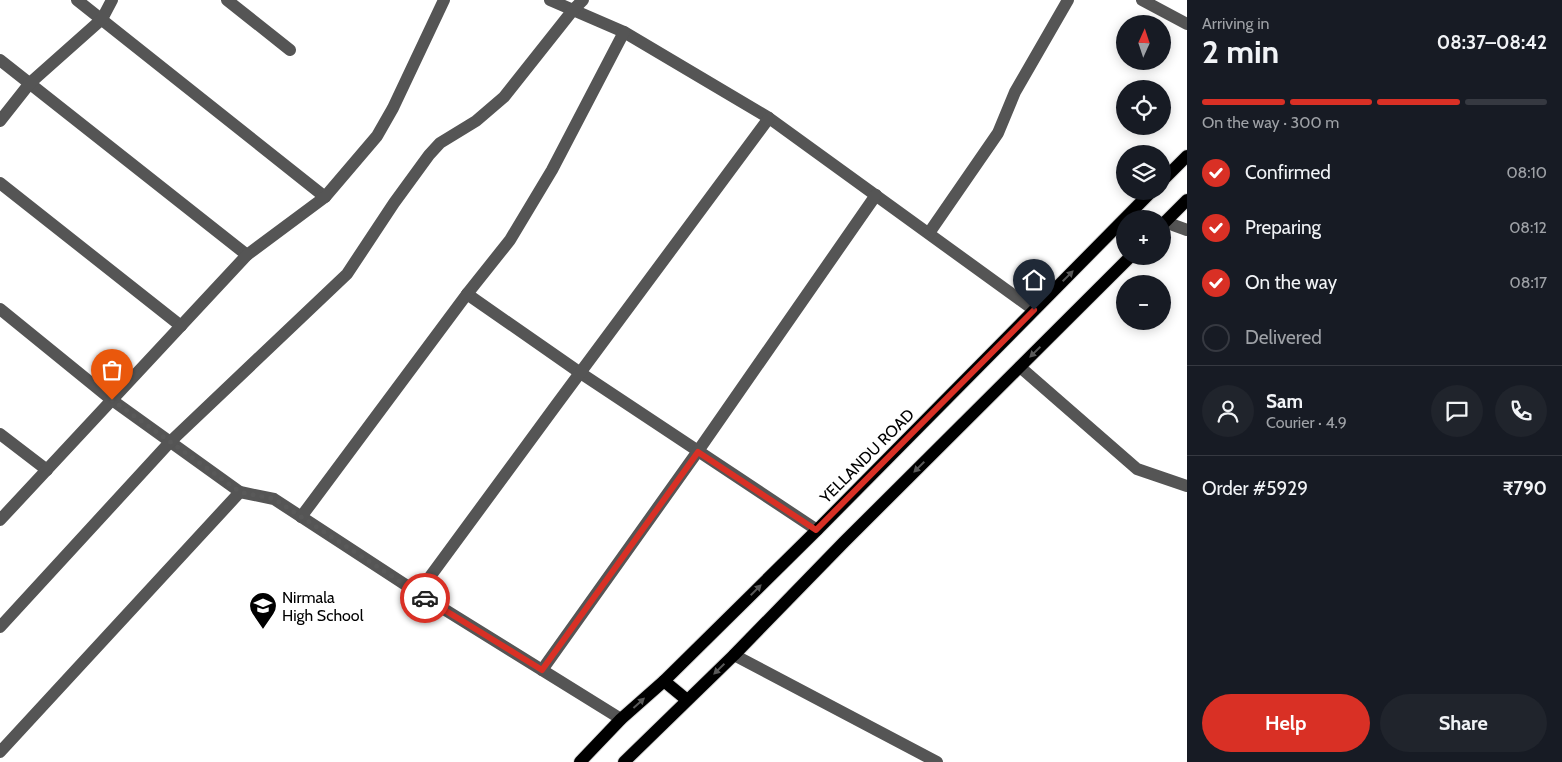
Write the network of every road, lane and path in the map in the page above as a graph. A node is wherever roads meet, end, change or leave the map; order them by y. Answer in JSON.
{"nodes":[{"id":1,"x":77,"y":0,"type":"edge"},
{"id":2,"x":112,"y":0,"type":"edge"},
{"id":3,"x":227,"y":0,"type":"edge"},
{"id":4,"x":444,"y":0,"type":"edge"},
{"id":5,"x":550,"y":0,"type":"edge"},
{"id":6,"x":583,"y":0,"type":"edge"},
{"id":7,"x":1068,"y":0,"type":"edge"},
{"id":8,"x":1149,"y":2,"type":"edge"},
{"id":9,"x":573,"y":10,"type":"junction"},
{"id":10,"x":102,"y":19,"type":"junction"},
{"id":11,"x":1187,"y":24,"type":"edge"},
{"id":12,"x":624,"y":32,"type":"junction"},
{"id":13,"x":290,"y":50,"type":"dead end"},
{"id":14,"x":0,"y":60,"type":"edge"},
{"id":15,"x":30,"y":83,"type":"junction"},
{"id":16,"x":770,"y":118,"type":"junction"},
{"id":17,"x":0,"y":121,"type":"edge"},
{"id":18,"x":1187,"y":156,"type":"edge"},
{"id":19,"x":1171,"y":172,"type":"edge"},
{"id":20,"x":0,"y":183,"type":"edge"},
{"id":21,"x":876,"y":195,"type":"junction"},
{"id":22,"x":325,"y":197,"type":"junction"},
{"id":23,"x":1143,"y":200,"type":"edge"},
{"id":24,"x":1187,"y":200,"type":"edge"},
{"id":25,"x":1171,"y":216,"type":"edge"},
{"id":26,"x":1171,"y":225,"type":"edge"},
{"id":27,"x":1187,"y":230,"type":"edge"},
{"id":28,"x":929,"y":233,"type":"junction"},
{"id":29,"x":247,"y":255,"type":"junction"},
{"id":30,"x":1122,"y":265,"type":"edge"},
{"id":31,"x":467,"y":294,"type":"junction"},
{"id":32,"x":0,"y":310,"type":"edge"},
{"id":33,"x":1034,"y":310,"type":"junction"},
{"id":34,"x":181,"y":326,"type":"junction"},
{"id":35,"x":1020,"y":367,"type":"junction"},
{"id":36,"x":579,"y":372,"type":"junction"},
{"id":37,"x":112,"y":400,"type":"junction"},
{"id":38,"x":0,"y":434,"type":"edge"},
{"id":39,"x":170,"y":442,"type":"junction"},
{"id":40,"x":698,"y":452,"type":"junction"},
{"id":41,"x":47,"y":470,"type":"junction"},
{"id":42,"x":1187,"y":486,"type":"edge"},
{"id":43,"x":240,"y":492,"type":"junction"},
{"id":44,"x":301,"y":517,"type":"junction"},
{"id":45,"x":0,"y":520,"type":"edge"},
{"id":46,"x":816,"y":530,"type":"junction"},
{"id":47,"x":418,"y":593,"type":"junction"},
{"id":48,"x":0,"y":627,"type":"edge"},
{"id":49,"x":734,"y":655,"type":"junction"},
{"id":50,"x":542,"y":670,"type":"junction"},
{"id":51,"x":664,"y":681,"type":"junction"},
{"id":52,"x":687,"y":700,"type":"junction"},
{"id":53,"x":621,"y":719,"type":"junction"},
{"id":54,"x":0,"y":752,"type":"edge"},
{"id":55,"x":580,"y":762,"type":"edge"},
{"id":56,"x":624,"y":762,"type":"edge"},
{"id":57,"x":937,"y":762,"type":"edge"}],
"edges":[{"from":1,"to":10,"type":"street"},
{"from":2,"to":10,"type":"street"},
{"from":3,"to":13,"type":"street"},
{"from":4,"to":22,"type":"street"},
{"from":5,"to":9,"type":"street"},
{"from":6,"to":9,"type":"street"},
{"from":7,"to":28,"type":"street"},
{"from":8,"to":11,"type":"street"},
{"from":9,"to":12,"type":"street"},
{"from":9,"to":39,"type":"street"},
{"from":10,"to":15,"type":"street"},
{"from":10,"to":22,"type":"street"},
{"from":12,"to":16,"type":"street"},
{"from":12,"to":31,"type":"street"},
{"from":14,"to":15,"type":"street"},
{"from":15,"to":17,"type":"street"},
{"from":15,"to":29,"type":"street"},
{"from":16,"to":21,"type":"street"},
{"from":16,"to":36,"type":"street"},
{"from":18,"to":19,"type":"main road"},
{"from":20,"to":34,"type":"street"},
{"from":21,"to":28,"type":"street"},
{"from":21,"to":40,"type":"street"},
{"from":22,"to":29,"type":"street"},
{"from":33,"to":23,"type":"main road","name":"YELLANDU ROAD","one_way":true},
{"from":24,"to":25,"type":"main road"},
{"from":26,"to":27,"type":"street"},
{"from":28,"to":33,"type":"street"},
{"from":29,"to":34,"type":"street"},
{"from":30,"to":35,"type":"main road","one_way":true},
{"from":31,"to":36,"type":"street"},
{"from":31,"to":44,"type":"street"},
{"from":32,"to":37,"type":"street"},
{"from":33,"to":46,"type":"main road","name":"YELLANDU ROAD"},
{"from":34,"to":37,"type":"street"},
{"from":35,"to":42,"type":"street"},
{"from":35,"to":49,"type":"main road","one_way":true},
{"from":36,"to":40,"type":"street"},
{"from":36,"to":47,"type":"street"},
{"from":37,"to":39,"type":"street"},
{"from":37,"to":41,"type":"street"},
{"from":38,"to":41,"type":"street"},
{"from":39,"to":43,"type":"street"},
{"from":39,"to":48,"type":"street"},
{"from":40,"to":46,"type":"street"},
{"from":40,"to":50,"type":"street"},
{"from":41,"to":45,"type":"street"},
{"from":43,"to":44,"type":"street"},
{"from":43,"to":54,"type":"street"},
{"from":44,"to":47,"type":"street"},
{"from":51,"to":46,"type":"main road","name":"YELLANDU ROAD","one_way":true},
{"from":47,"to":50,"type":"street"},
{"from":49,"to":52,"type":"main road","one_way":true},
{"from":49,"to":57,"type":"street"},
{"from":50,"to":53,"type":"street"},
{"from":51,"to":52,"type":"main road"},
{"from":53,"to":51,"type":"main road","name":"YELLANDU ROAD","one_way":true},
{"from":52,"to":56,"type":"main road"},
{"from":53,"to":55,"type":"main road","name":"YELLANDU ROAD"}]}
